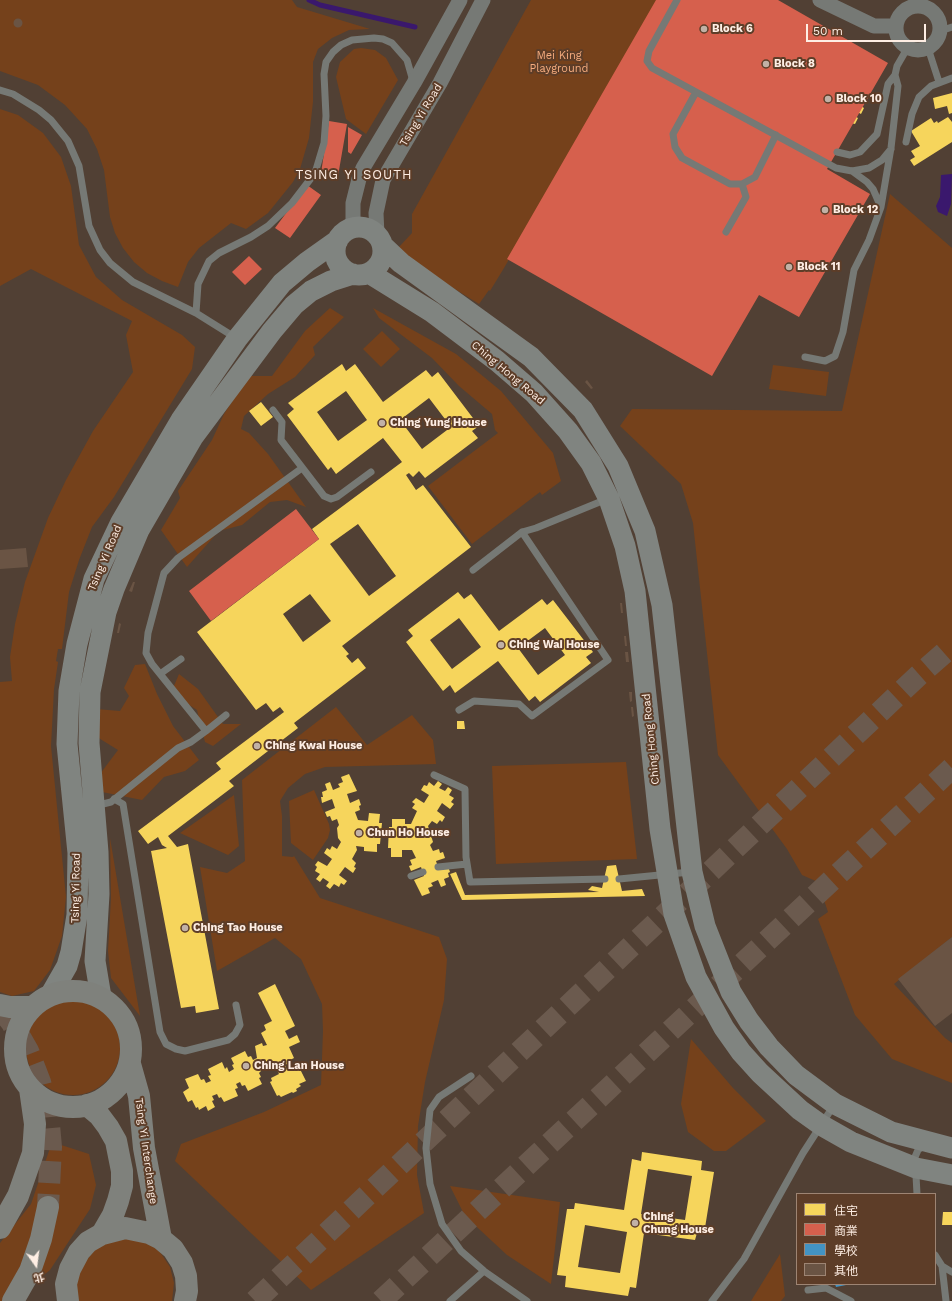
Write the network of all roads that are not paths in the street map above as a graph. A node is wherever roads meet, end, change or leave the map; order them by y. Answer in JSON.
{"nodes":[{"id":1,"x":460,"y":0,"type":"edge"},
{"id":2,"x":483,"y":0,"type":"edge"},
{"id":3,"x":677,"y":0,"type":"edge"},
{"id":4,"x":820,"y":0,"type":"edge"},
{"id":5,"x":915,"y":3,"type":"edge"},
{"id":6,"x":896,"y":26,"type":"junction"},
{"id":7,"x":946,"y":29,"type":"edge"},
{"id":8,"x":908,"y":47,"type":"junction"},
{"id":9,"x":928,"y":48,"type":"junction"},
{"id":10,"x":895,"y":75,"type":"junction"},
{"id":11,"x":952,"y":78,"type":"edge"},
{"id":12,"x":938,"y":82,"type":"junction"},
{"id":13,"x":414,"y":83,"type":"junction"},
{"id":14,"x":0,"y":90,"type":"edge"},
{"id":15,"x":696,"y":92,"type":"junction"},
{"id":16,"x":776,"y":135,"type":"junction"},
{"id":17,"x":906,"y":142,"type":"dead end"},
{"id":18,"x":891,"y":148,"type":"junction"},
{"id":19,"x":837,"y":152,"type":"dead end"},
{"id":20,"x":852,"y":171,"type":"junction"},
{"id":21,"x":742,"y":184,"type":"junction"},
{"id":22,"x":881,"y":207,"type":"junction"},
{"id":23,"x":726,"y":232,"type":"dead end"},
{"id":24,"x":346,"y":234,"type":"junction"},
{"id":25,"x":380,"y":241,"type":"junction"},
{"id":26,"x":361,"y":274,"type":"junction"},
{"id":27,"x":196,"y":313,"type":"junction"},
{"id":28,"x":237,"y":339,"type":"junction"},
{"id":29,"x":805,"y":357,"type":"dead end"},
{"id":30,"x":273,"y":410,"type":"dead end"},
{"id":31,"x":302,"y":468,"type":"junction"},
{"id":32,"x":371,"y":472,"type":"dead end"},
{"id":33,"x":609,"y":499,"type":"junction"},
{"id":34,"x":522,"y":532,"type":"junction"},
{"id":35,"x":473,"y":570,"type":"dead end"},
{"id":36,"x":181,"y":659,"type":"dead end"},
{"id":37,"x":160,"y":674,"type":"junction"},
{"id":38,"x":459,"y":710,"type":"dead end"},
{"id":39,"x":226,"y":715,"type":"dead end"},
{"id":40,"x":206,"y":731,"type":"junction"},
{"id":41,"x":434,"y":775,"type":"dead end"},
{"id":42,"x":114,"y":799,"type":"junction"},
{"id":43,"x":93,"y":807,"type":"junction"},
{"id":44,"x":467,"y":864,"type":"junction"},
{"id":45,"x":438,"y":867,"type":"dead end"},
{"id":46,"x":423,"y":872,"type":"dead end"},
{"id":47,"x":692,"y":872,"type":"junction"},
{"id":48,"x":666,"y":875,"type":"junction"},
{"id":49,"x":411,"y":876,"type":"dead end"},
{"id":50,"x":605,"y":879,"type":"dead end"},
{"id":51,"x":619,"y":879,"type":"dead end"},
{"id":52,"x":51,"y":994,"type":"junction"},
{"id":53,"x":101,"y":997,"type":"junction"},
{"id":54,"x":236,"y":1004,"type":"dead end"},
{"id":55,"x":0,"y":1005,"type":"edge"},
{"id":56,"x":32,"y":1007,"type":"junction"},
{"id":57,"x":8,"y":1059,"type":"edge"},
{"id":58,"x":130,"y":1064,"type":"junction"},
{"id":59,"x":470,"y":1076,"type":"dead end"},
{"id":60,"x":30,"y":1089,"type":"junction"},
{"id":61,"x":835,"y":1104,"type":"junction"},
{"id":62,"x":87,"y":1105,"type":"junction"},
{"id":63,"x":821,"y":1125,"type":"junction"},
{"id":64,"x":930,"y":1143,"type":"junction"},
{"id":65,"x":952,"y":1148,"type":"edge"},
{"id":66,"x":916,"y":1168,"type":"junction"},
{"id":67,"x":952,"y":1175,"type":"edge"},
{"id":68,"x":917,"y":1193,"type":"edge"},
{"id":69,"x":48,"y":1207,"type":"tunnel mouth"},
{"id":70,"x":0,"y":1228,"type":"edge"},
{"id":71,"x":102,"y":1234,"type":"junction"},
{"id":72,"x":161,"y":1239,"type":"junction"},
{"id":73,"x":936,"y":1257,"type":"edge"},
{"id":74,"x":942,"y":1266,"type":"junction"},
{"id":75,"x":484,"y":1271,"type":"junction"},
{"id":76,"x":952,"y":1272,"type":"edge"},
{"id":77,"x":808,"y":1290,"type":"dead end"},
{"id":78,"x":13,"y":1301,"type":"edge"},
{"id":79,"x":68,"y":1301,"type":"edge"},
{"id":80,"x":185,"y":1301,"type":"edge"},
{"id":81,"x":450,"y":1301,"type":"edge"},
{"id":82,"x":527,"y":1301,"type":"edge"},
{"id":83,"x":712,"y":1301,"type":"edge"},
{"id":84,"x":851,"y":1301,"type":"edge"},
{"id":85,"x":946,"y":1301,"type":"edge"}],
"edges":[{"from":1,"to":13,"type":"street","name":"Tsing Yi Road"},
{"from":2,"to":25,"type":"street","name":"Tsing Yi Road"},
{"from":3,"to":15,"type":"lane"},
{"from":4,"to":6,"type":"street"},
{"from":5,"to":6,"type":"street"},
{"from":5,"to":7,"type":"street"},
{"from":6,"to":8,"type":"street"},
{"from":7,"to":9,"type":"street"},
{"from":8,"to":9,"type":"street"},
{"from":8,"to":10,"type":"lane"},
{"from":9,"to":12,"type":"lane"},
{"from":10,"to":18,"type":"lane"},
{"from":10,"to":19,"type":"lane"},
{"from":11,"to":12,"type":"lane"},
{"from":12,"to":17,"type":"lane"},
{"from":13,"to":24,"type":"street","name":"Tsing Yi Road"},
{"from":13,"to":27,"type":"lane"},
{"from":14,"to":27,"type":"lane"},
{"from":15,"to":16,"type":"lane"},
{"from":15,"to":21,"type":"lane"},
{"from":16,"to":20,"type":"lane"},
{"from":16,"to":21,"type":"lane"},
{"from":18,"to":20,"type":"lane"},
{"from":18,"to":22,"type":"lane"},
{"from":20,"to":22,"type":"lane"},
{"from":21,"to":23,"type":"lane"},
{"from":22,"to":29,"type":"lane"},
{"from":24,"to":25,"type":"main road"},
{"from":24,"to":26,"type":"main road"},
{"from":24,"to":28,"type":"main road","name":"Tsing Yi Road"},
{"from":25,"to":26,"type":"main road"},
{"from":25,"to":47,"type":"main road"},
{"from":26,"to":33,"type":"main road","name":"Ching Hong Road"},
{"from":26,"to":43,"type":"main road","name":"Tsing Yi Road"},
{"from":27,"to":28,"type":"lane"},
{"from":28,"to":52,"type":"main road","name":"Tsing Yi Road"},
{"from":30,"to":31,"type":"lane"},
{"from":31,"to":32,"type":"lane"},
{"from":31,"to":37,"type":"lane"},
{"from":33,"to":34,"type":"lane"},
{"from":33,"to":48,"type":"main road","name":"Ching Hong Road"},
{"from":34,"to":35,"type":"lane"},
{"from":34,"to":38,"type":"lane"},
{"from":36,"to":37,"type":"lane"},
{"from":37,"to":40,"type":"lane"},
{"from":39,"to":40,"type":"lane"},
{"from":40,"to":42,"type":"lane"},
{"from":41,"to":44,"type":"lane"},
{"from":42,"to":43,"type":"lane"},
{"from":42,"to":54,"type":"lane"},
{"from":43,"to":53,"type":"main road","name":"Tsing Yi Road"},
{"from":44,"to":45,"type":"lane"},
{"from":44,"to":50,"type":"lane"},
{"from":46,"to":49,"type":"lane"},
{"from":47,"to":48,"type":"lane"},
{"from":47,"to":61,"type":"main road"},
{"from":48,"to":51,"type":"lane"},
{"from":48,"to":63,"type":"main road","name":"Ching Hong Road"},
{"from":52,"to":53,"type":"main road","name":"Tsing Yi Interchange"},
{"from":52,"to":56,"type":"main road","name":"Tsing Yi Interchange"},
{"from":53,"to":58,"type":"main road","name":"Tsing Yi Interchange"},
{"from":55,"to":56,"type":"main road"},
{"from":56,"to":57,"type":"main road","name":"Tsing Yi Interchange"},
{"from":57,"to":60,"type":"main road","name":"Tsing Yi Interchange"},
{"from":58,"to":62,"type":"main road","name":"Tsing Yi Interchange"},
{"from":58,"to":72,"type":"main road","name":"Tsing Yi Interchange"},
{"from":59,"to":75,"type":"lane"},
{"from":60,"to":62,"type":"main road","name":"Tsing Yi Interchange"},
{"from":60,"to":70,"type":"main road"},
{"from":61,"to":63,"type":"lane"},
{"from":61,"to":64,"type":"main road"},
{"from":62,"to":71,"type":"main road"},
{"from":63,"to":66,"type":"main road","name":"Ching Hong Road"},
{"from":63,"to":83,"type":"lane"},
{"from":64,"to":65,"type":"main road"},
{"from":64,"to":66,"type":"lane"},
{"from":66,"to":67,"type":"main road","name":"Ching Hong Road"},
{"from":66,"to":68,"type":"lane"},
{"from":69,"to":78,"type":"main road"},
{"from":71,"to":72,"type":"main road"},
{"from":71,"to":79,"type":"main road"},
{"from":72,"to":80,"type":"main road"},
{"from":73,"to":74,"type":"lane"},
{"from":74,"to":76,"type":"lane"},
{"from":74,"to":85,"type":"lane"},
{"from":75,"to":81,"type":"lane"},
{"from":75,"to":82,"type":"lane"},
{"from":77,"to":84,"type":"lane"}]}
